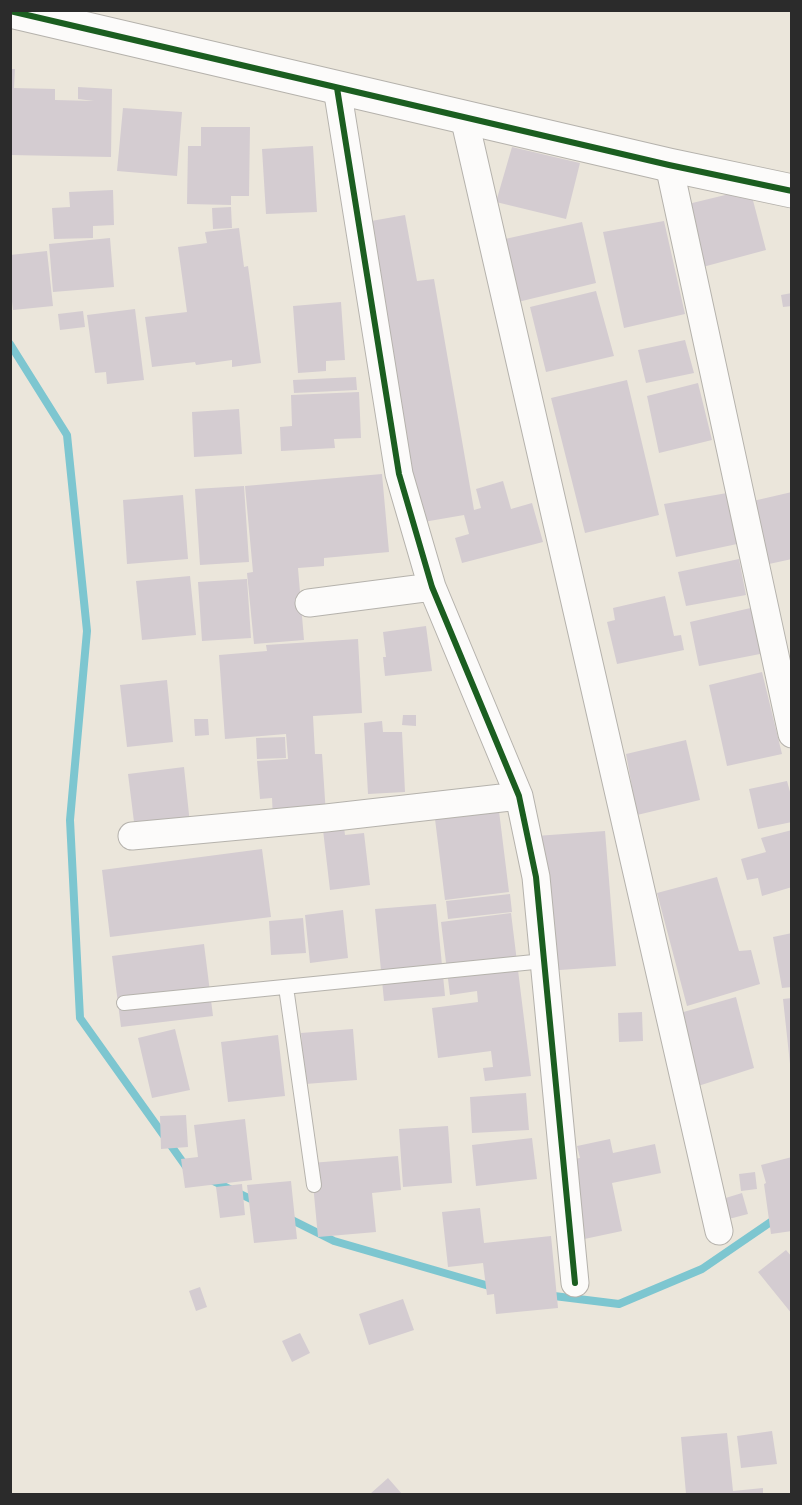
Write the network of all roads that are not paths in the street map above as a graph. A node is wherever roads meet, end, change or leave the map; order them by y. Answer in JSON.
{"nodes":[{"id":1,"x":10,"y":11,"type":"edge"},
{"id":2,"x":337,"y":88,"type":"junction"},
{"id":3,"x":464,"y":117,"type":"junction"},
{"id":4,"x":669,"y":165,"type":"junction"},
{"id":5,"x":792,"y":190,"type":"edge"},
{"id":6,"x":432,"y":587,"type":"junction"},
{"id":7,"x":309,"y":603,"type":"dead end"},
{"id":8,"x":792,"y":734,"type":"edge"},
{"id":9,"x":519,"y":796,"type":"junction"},
{"id":10,"x":132,"y":836,"type":"dead end"},
{"id":11,"x":544,"y":961,"type":"junction"},
{"id":12,"x":286,"y":987,"type":"junction"},
{"id":13,"x":124,"y":1003,"type":"dead end"},
{"id":14,"x":314,"y":1185,"type":"dead end"},
{"id":15,"x":719,"y":1231,"type":"dead end"},
{"id":16,"x":575,"y":1283,"type":"dead end"}],
"edges":[{"from":1,"to":2,"type":"street"},
{"from":2,"to":3,"type":"street"},
{"from":2,"to":6,"type":"street"},
{"from":3,"to":4,"type":"street"},
{"from":3,"to":15,"type":"street"},
{"from":4,"to":5,"type":"street"},
{"from":4,"to":8,"type":"street"},
{"from":6,"to":7,"type":"street"},
{"from":6,"to":9,"type":"street"},
{"from":9,"to":10,"type":"street"},
{"from":9,"to":11,"type":"street"},
{"from":11,"to":12,"type":"lane"},
{"from":11,"to":16,"type":"street"},
{"from":12,"to":13,"type":"lane"},
{"from":12,"to":14,"type":"lane"}]}
